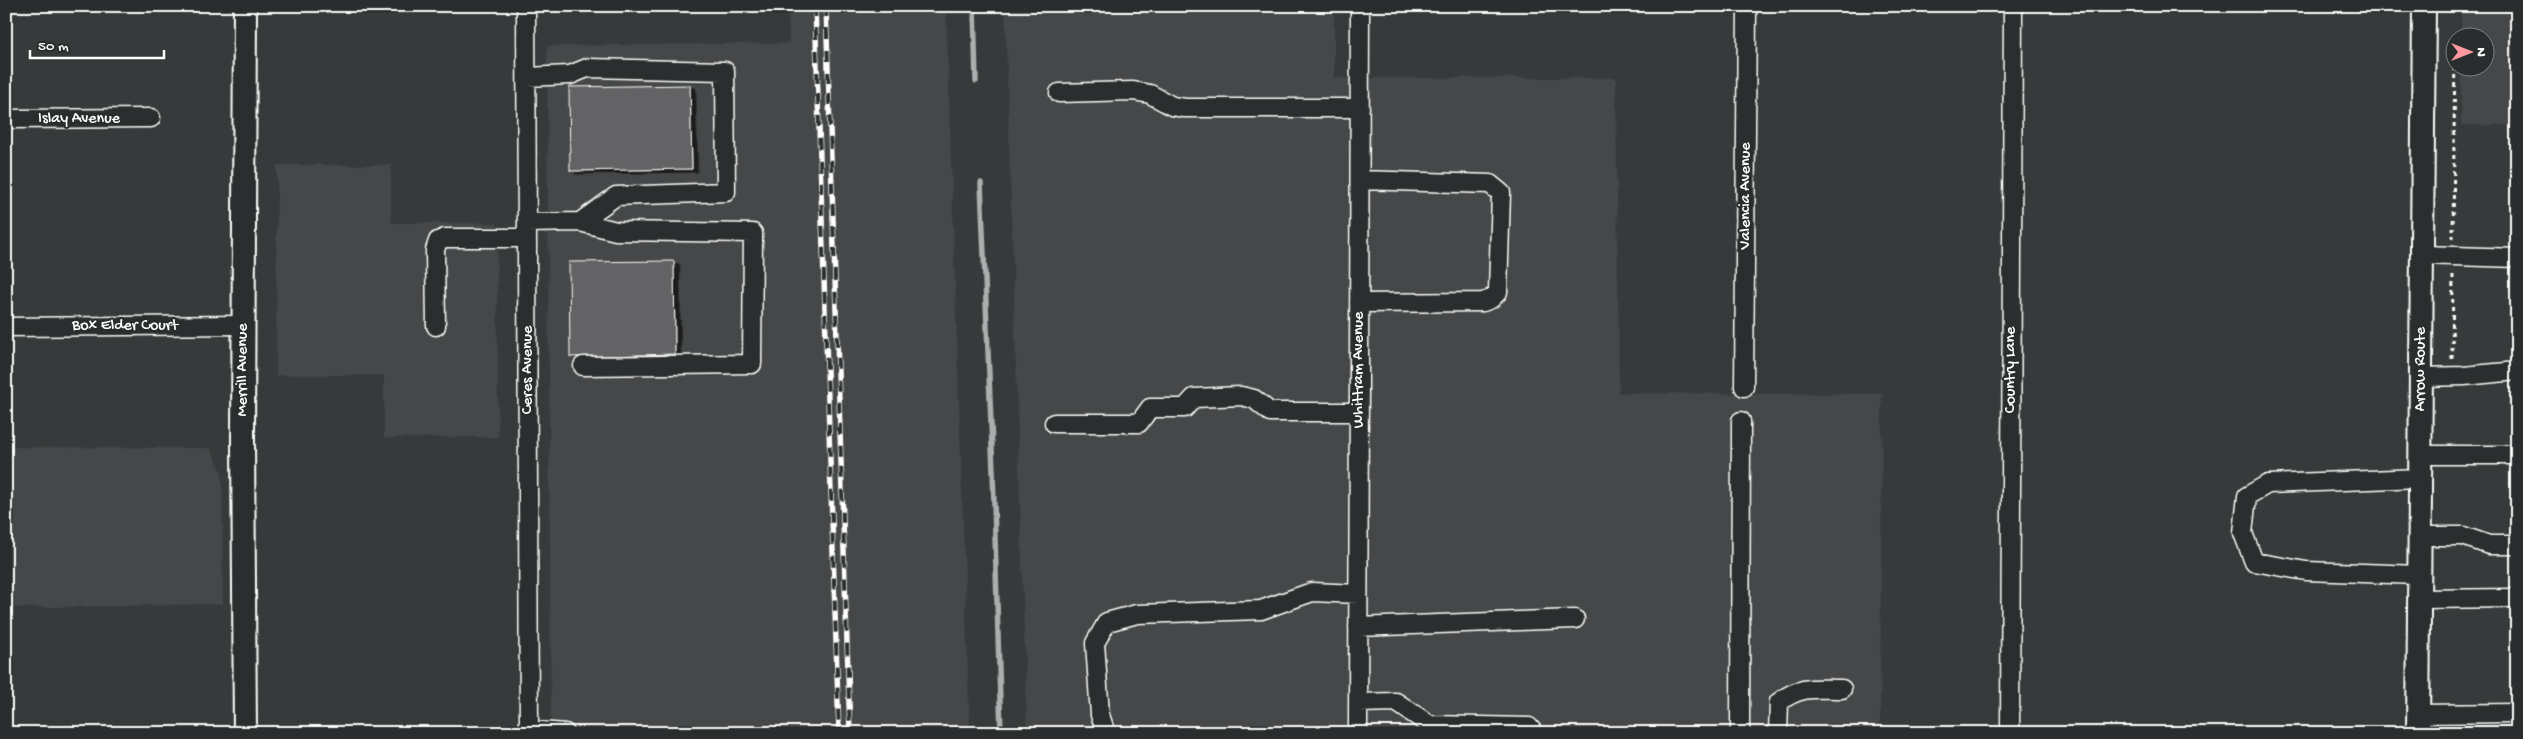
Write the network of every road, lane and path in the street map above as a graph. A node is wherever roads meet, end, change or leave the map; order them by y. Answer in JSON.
{"nodes":[{"id":1,"x":245,"y":6,"type":"edge"},
{"id":2,"x":526,"y":6,"type":"edge"},
{"id":3,"x":1360,"y":6,"type":"edge"},
{"id":4,"x":1747,"y":6,"type":"edge"},
{"id":5,"x":2013,"y":6,"type":"edge"},
{"id":6,"x":2424,"y":6,"type":"edge"},
{"id":7,"x":527,"y":77,"type":"junction"},
{"id":8,"x":2455,"y":78,"type":"edge"},
{"id":9,"x":1059,"y":94,"type":"dead end"},
{"id":10,"x":1360,"y":108,"type":"junction"},
{"id":11,"x":151,"y":118,"type":"dead end"},
{"id":12,"x":6,"y":119,"type":"edge"},
{"id":13,"x":1360,"y":180,"type":"junction"},
{"id":14,"x":580,"y":222,"type":"junction"},
{"id":15,"x":527,"y":230,"type":"junction"},
{"id":16,"x":2422,"y":255,"type":"junction"},
{"id":17,"x":2453,"y":256,"type":"junction"},
{"id":18,"x":2517,"y":258,"type":"edge"},
{"id":19,"x":1359,"y":303,"type":"junction"},
{"id":20,"x":243,"y":325,"type":"junction"},
{"id":21,"x":436,"y":326,"type":"dead end"},
{"id":22,"x":6,"y":327,"type":"edge"},
{"id":23,"x":582,"y":366,"type":"dead end"},
{"id":24,"x":2517,"y":371,"type":"edge"},
{"id":25,"x":2421,"y":377,"type":"junction"},
{"id":26,"x":2452,"y":377,"type":"junction"},
{"id":27,"x":1744,"y":387,"type":"dead end"},
{"id":28,"x":1359,"y":412,"type":"junction"},
{"id":29,"x":1741,"y":422,"type":"dead end"},
{"id":30,"x":1054,"y":423,"type":"dead end"},
{"id":31,"x":2420,"y":455,"type":"junction"},
{"id":32,"x":2517,"y":455,"type":"edge"},
{"id":33,"x":2420,"y":478,"type":"junction"},
{"id":34,"x":2420,"y":536,"type":"junction"},
{"id":35,"x":2517,"y":545,"type":"edge"},
{"id":36,"x":2420,"y":576,"type":"junction"},
{"id":37,"x":1358,"y":594,"type":"junction"},
{"id":38,"x":2517,"y":598,"type":"edge"},
{"id":39,"x":2419,"y":599,"type":"junction"},
{"id":40,"x":1575,"y":619,"type":"dead end"},
{"id":41,"x":1358,"y":627,"type":"junction"},
{"id":42,"x":1842,"y":689,"type":"dead end"},
{"id":43,"x":1358,"y":703,"type":"junction"},
{"id":44,"x":2517,"y":713,"type":"edge"},
{"id":45,"x":2418,"y":723,"type":"edge"},
{"id":46,"x":1494,"y":730,"type":"edge"},
{"id":47,"x":529,"y":732,"type":"edge"},
{"id":48,"x":245,"y":733,"type":"edge"},
{"id":49,"x":565,"y":733,"type":"edge"},
{"id":50,"x":1106,"y":733,"type":"edge"},
{"id":51,"x":1358,"y":733,"type":"edge"},
{"id":52,"x":1534,"y":733,"type":"edge"},
{"id":53,"x":1740,"y":733,"type":"edge"},
{"id":54,"x":1778,"y":733,"type":"edge"},
{"id":55,"x":2010,"y":733,"type":"edge"}],
"edges":[{"from":1,"to":20,"type":"main road","name":"Merrill Avenue"},
{"from":2,"to":7,"type":"street","name":"Ceres Avenue"},
{"from":3,"to":10,"type":"street","name":"Whittram Avenue"},
{"from":4,"to":27,"type":"street","name":"Valencia Avenue"},
{"from":5,"to":55,"type":"street","name":"Country Lane"},
{"from":6,"to":16,"type":"main road","name":"Arrow Route"},
{"from":7,"to":14,"type":"street"},
{"from":7,"to":15,"type":"street","name":"Ceres Avenue"},
{"from":8,"to":17,"type":"path"},
{"from":9,"to":10,"type":"street"},
{"from":10,"to":13,"type":"street","name":"Whittram Avenue"},
{"from":11,"to":12,"type":"street","name":"Islay Avenue"},
{"from":13,"to":19,"type":"street","name":"Whittram Avenue"},
{"from":13,"to":19,"type":"street"},
{"from":14,"to":15,"type":"street"},
{"from":14,"to":23,"type":"street"},
{"from":15,"to":21,"type":"street"},
{"from":15,"to":47,"type":"street","name":"Ceres Avenue"},
{"from":16,"to":17,"type":"street"},
{"from":16,"to":25,"type":"main road","name":"Arrow Route"},
{"from":17,"to":18,"type":"street"},
{"from":17,"to":26,"type":"path"},
{"from":19,"to":28,"type":"street","name":"Whittram Avenue"},
{"from":20,"to":22,"type":"street","name":"Box Elder Court"},
{"from":20,"to":48,"type":"main road","name":"Merrill Avenue"},
{"from":24,"to":26,"type":"street"},
{"from":25,"to":26,"type":"street"},
{"from":25,"to":31,"type":"main road","name":"Arrow Route"},
{"from":28,"to":30,"type":"street"},
{"from":28,"to":37,"type":"street","name":"Whittram Avenue"},
{"from":29,"to":53,"type":"street"},
{"from":31,"to":32,"type":"street"},
{"from":31,"to":33,"type":"main road","name":"Arrow Route"},
{"from":33,"to":34,"type":"main road","name":"Arrow Route"},
{"from":33,"to":36,"type":"street"},
{"from":34,"to":35,"type":"street"},
{"from":34,"to":36,"type":"main road","name":"Arrow Route"},
{"from":36,"to":39,"type":"main road","name":"Arrow Route"},
{"from":37,"to":41,"type":"street","name":"Whittram Avenue"},
{"from":37,"to":50,"type":"street"},
{"from":38,"to":39,"type":"street"},
{"from":39,"to":45,"type":"main road","name":"Arrow Route"},
{"from":40,"to":41,"type":"street"},
{"from":41,"to":43,"type":"street","name":"Whittram Avenue"},
{"from":42,"to":54,"type":"street"},
{"from":43,"to":46,"type":"street"},
{"from":43,"to":51,"type":"street","name":"Whittram Avenue"},
{"from":44,"to":45,"type":"street"},
{"from":46,"to":52,"type":"street"},
{"from":47,"to":49,"type":"street"}]}
